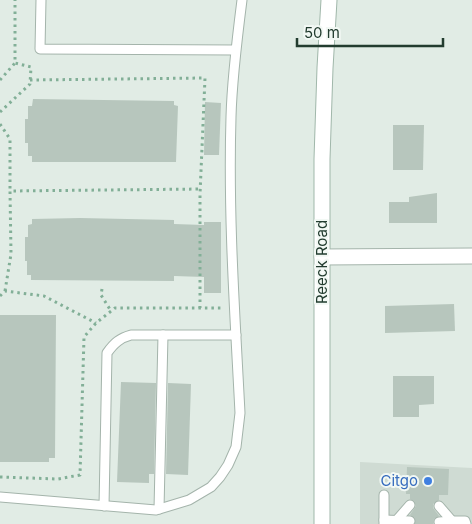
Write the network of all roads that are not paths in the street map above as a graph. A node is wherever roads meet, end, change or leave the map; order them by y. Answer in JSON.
{"nodes":[{"id":1,"x":41,"y":0,"type":"edge"},
{"id":2,"x":242,"y":0,"type":"edge"},
{"id":3,"x":329,"y":0,"type":"edge"},
{"id":4,"x":235,"y":50,"type":"junction"},
{"id":5,"x":472,"y":256,"type":"edge"},
{"id":6,"x":322,"y":257,"type":"junction"},
{"id":7,"x":236,"y":335,"type":"junction"},
{"id":8,"x":163,"y":336,"type":"junction"},
{"id":9,"x":384,"y":494,"type":"dead end"},
{"id":10,"x":0,"y":497,"type":"edge"},
{"id":11,"x":410,"y":505,"type":"dead end"},
{"id":12,"x":104,"y":506,"type":"junction"},
{"id":13,"x":439,"y":506,"type":"dead end"},
{"id":14,"x":159,"y":509,"type":"junction"},
{"id":15,"x":410,"y":521,"type":"dead end"},
{"id":16,"x":384,"y":522,"type":"edge"},
{"id":17,"x":397,"y":522,"type":"edge"},
{"id":18,"x":439,"y":522,"type":"dead end"},
{"id":19,"x":451,"y":523,"type":"edge"},
{"id":20,"x":322,"y":524,"type":"edge"},
{"id":21,"x":466,"y":524,"type":"edge"}],
"edges":[{"from":1,"to":4,"type":"lane"},
{"from":2,"to":4,"type":"lane"},
{"from":3,"to":6,"type":"street","name":"Reeck Road"},
{"from":4,"to":7,"type":"lane"},
{"from":5,"to":6,"type":"street"},
{"from":6,"to":20,"type":"street","name":"Reeck Road"},
{"from":7,"to":8,"type":"lane"},
{"from":7,"to":14,"type":"lane"},
{"from":8,"to":12,"type":"lane"},
{"from":8,"to":14,"type":"lane"},
{"from":9,"to":16,"type":"lane"},
{"from":10,"to":12,"type":"lane"},
{"from":11,"to":17,"type":"lane"},
{"from":12,"to":14,"type":"lane"},
{"from":13,"to":19,"type":"lane"},
{"from":15,"to":17,"type":"lane"},
{"from":16,"to":17,"type":"lane"},
{"from":18,"to":19,"type":"lane"},
{"from":19,"to":21,"type":"lane"}]}
